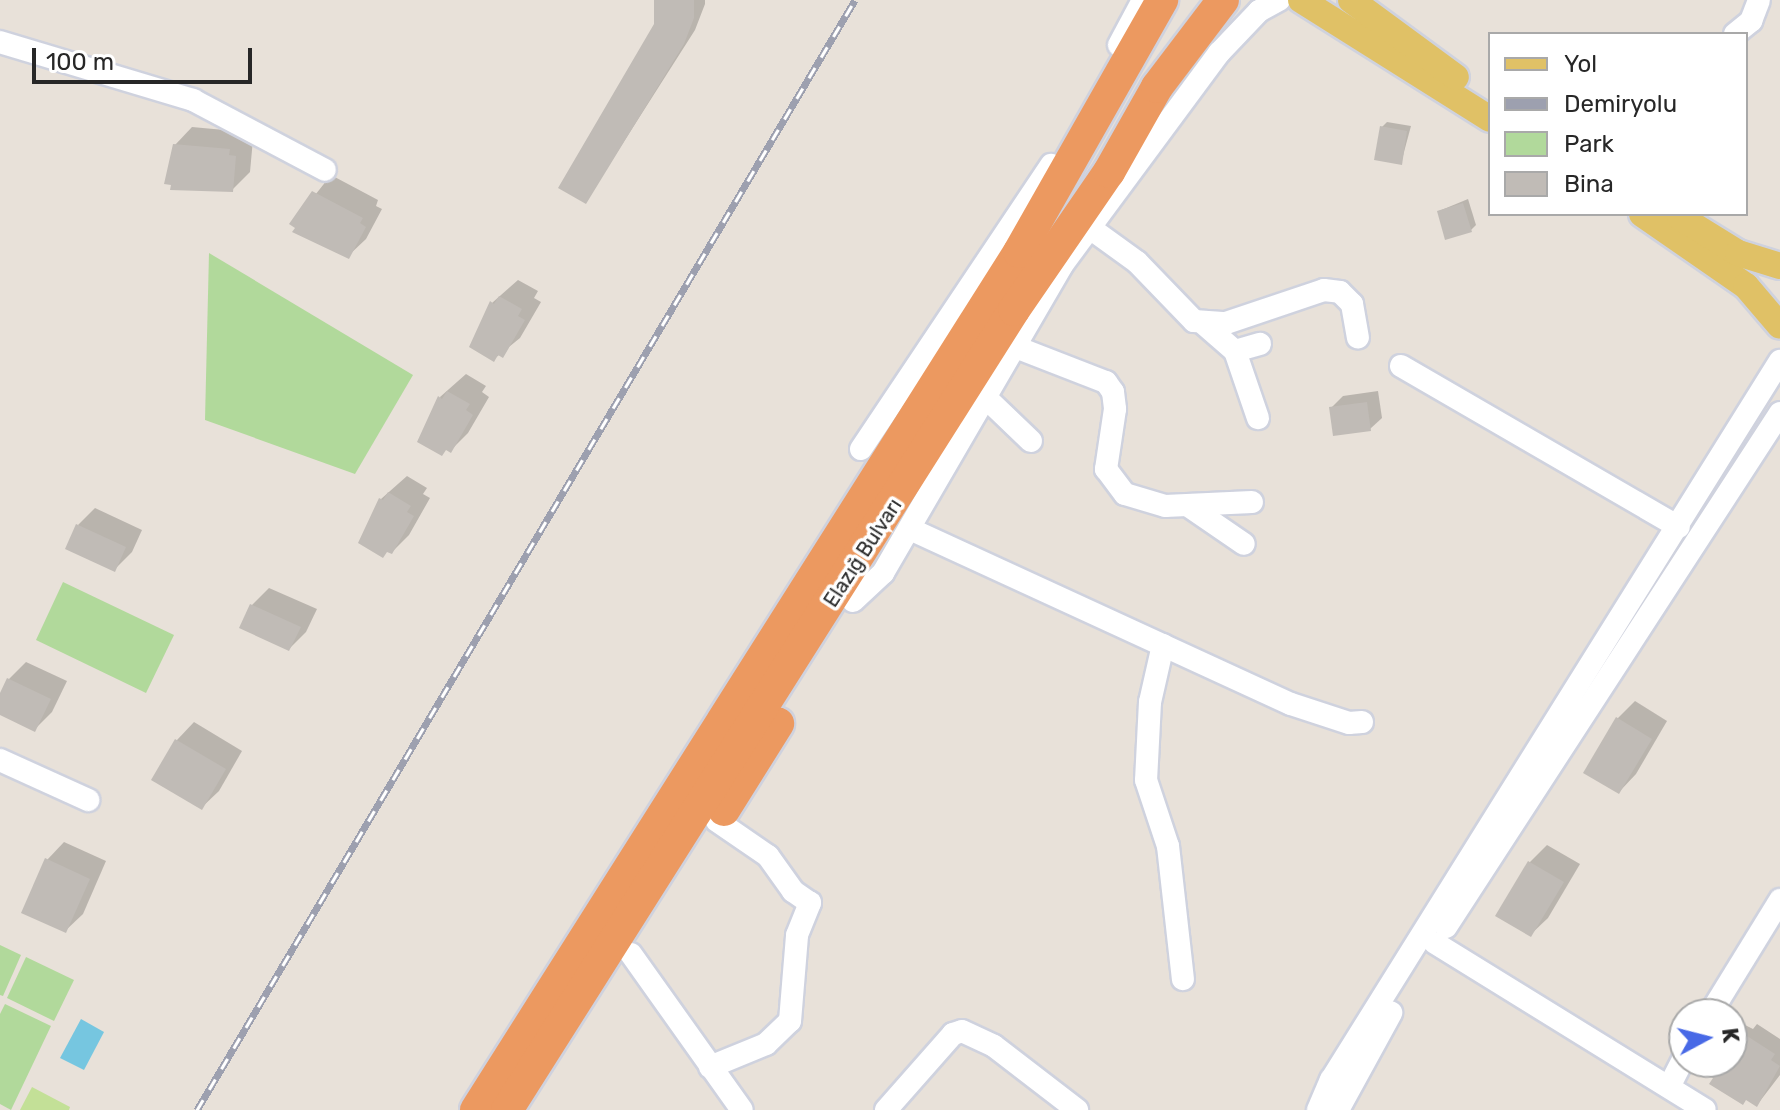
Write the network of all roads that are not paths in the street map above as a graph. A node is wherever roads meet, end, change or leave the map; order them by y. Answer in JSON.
{"nodes":[{"id":1,"x":1143,"y":0,"type":"edge"},
{"id":2,"x":1162,"y":0,"type":"edge"},
{"id":3,"x":1223,"y":0,"type":"edge"},
{"id":4,"x":1279,"y":0,"type":"edge"},
{"id":5,"x":1301,"y":0,"type":"edge"},
{"id":6,"x":1351,"y":0,"type":"edge"},
{"id":7,"x":1759,"y":0,"type":"edge"},
{"id":8,"x":1737,"y":32,"type":"edge"},
{"id":9,"x":0,"y":42,"type":"edge"},
{"id":10,"x":1488,"y":97,"type":"edge"},
{"id":11,"x":1488,"y":118,"type":"edge"},
{"id":12,"x":325,"y":170,"type":"dead end"},
{"id":13,"x":1645,"y":216,"type":"edge"},
{"id":14,"x":1678,"y":216,"type":"edge"},
{"id":15,"x":1090,"y":228,"type":"junction"},
{"id":16,"x":1780,"y":266,"type":"edge"},
{"id":17,"x":1205,"y":325,"type":"junction"},
{"id":18,"x":1780,"y":326,"type":"edge"},
{"id":19,"x":1358,"y":337,"type":"dead end"},
{"id":20,"x":1260,"y":344,"type":"dead end"},
{"id":21,"x":1013,"y":346,"type":"junction"},
{"id":22,"x":1235,"y":351,"type":"junction"},
{"id":23,"x":1780,"y":361,"type":"edge"},
{"id":24,"x":1401,"y":366,"type":"dead end"},
{"id":25,"x":984,"y":396,"type":"junction"},
{"id":26,"x":1780,"y":413,"type":"edge"},
{"id":27,"x":1258,"y":418,"type":"dead end"},
{"id":28,"x":1031,"y":441,"type":"dead end"},
{"id":29,"x":861,"y":449,"type":"dead end"},
{"id":30,"x":917,"y":468,"type":"junction"},
{"id":31,"x":1252,"y":502,"type":"dead end"},
{"id":32,"x":1190,"y":507,"type":"junction"},
{"id":33,"x":1679,"y":527,"type":"junction"},
{"id":34,"x":910,"y":529,"type":"junction"},
{"id":35,"x":1244,"y":544,"type":"dead end"},
{"id":36,"x":811,"y":579,"type":"junction"},
{"id":37,"x":853,"y":601,"type":"junction"},
{"id":38,"x":1163,"y":645,"type":"junction"},
{"id":39,"x":1362,"y":722,"type":"dead end"},
{"id":40,"x":0,"y":760,"type":"edge"},
{"id":41,"x":88,"y":800,"type":"dead end"},
{"id":42,"x":717,"y":821,"type":"junction"},
{"id":43,"x":1780,"y":900,"type":"edge"},
{"id":44,"x":1435,"y":943,"type":"junction"},
{"id":45,"x":631,"y":954,"type":"junction"},
{"id":46,"x":1183,"y":979,"type":"dead end"},
{"id":47,"x":1720,"y":998,"type":"edge"},
{"id":48,"x":710,"y":1067,"type":"junction"},
{"id":49,"x":1674,"y":1078,"type":"edge"},
{"id":50,"x":1669,"y":1087,"type":"junction"},
{"id":51,"x":453,"y":1110,"type":"edge"},
{"id":52,"x":476,"y":1110,"type":"edge"},
{"id":53,"x":507,"y":1110,"type":"edge"},
{"id":54,"x":533,"y":1110,"type":"edge"},
{"id":55,"x":742,"y":1110,"type":"edge"},
{"id":56,"x":886,"y":1110,"type":"edge"},
{"id":57,"x":1077,"y":1110,"type":"edge"},
{"id":58,"x":1318,"y":1110,"type":"edge"},
{"id":59,"x":1338,"y":1110,"type":"edge"},
{"id":60,"x":1705,"y":1110,"type":"edge"}],
"edges":[{"from":1,"to":29,"type":"street"},
{"from":2,"to":36,"type":"highway","name":"Elazığ Bulvarı"},
{"from":3,"to":30,"type":"highway","name":"Elazığ Bulvarı"},
{"from":4,"to":15,"type":"street"},
{"from":5,"to":11,"type":"main road"},
{"from":6,"to":10,"type":"main road"},
{"from":7,"to":8,"type":"street"},
{"from":9,"to":12,"type":"street"},
{"from":13,"to":18,"type":"main road"},
{"from":14,"to":16,"type":"main road"},
{"from":15,"to":17,"type":"street"},
{"from":15,"to":21,"type":"street"},
{"from":17,"to":19,"type":"street"},
{"from":17,"to":22,"type":"street"},
{"from":20,"to":22,"type":"street"},
{"from":21,"to":25,"type":"street"},
{"from":21,"to":32,"type":"street"},
{"from":22,"to":27,"type":"street"},
{"from":23,"to":33,"type":"street"},
{"from":24,"to":33,"type":"street"},
{"from":25,"to":28,"type":"street"},
{"from":25,"to":34,"type":"street"},
{"from":26,"to":44,"type":"street"},
{"from":30,"to":37,"type":"highway"},
{"from":30,"to":53,"type":"highway","name":"Elazığ Bulvarı"},
{"from":31,"to":32,"type":"street"},
{"from":32,"to":35,"type":"street"},
{"from":33,"to":58,"type":"street"},
{"from":34,"to":37,"type":"street"},
{"from":34,"to":38,"type":"street"},
{"from":36,"to":51,"type":"highway"},
{"from":36,"to":52,"type":"highway","name":"Elazığ Bulvarı"},
{"from":37,"to":42,"type":"highway"},
{"from":38,"to":39,"type":"street"},
{"from":38,"to":46,"type":"street"},
{"from":40,"to":41,"type":"street"},
{"from":42,"to":45,"type":"highway"},
{"from":42,"to":48,"type":"street"},
{"from":43,"to":47,"type":"street"},
{"from":44,"to":50,"type":"street"},
{"from":44,"to":59,"type":"street"},
{"from":45,"to":48,"type":"street"},
{"from":45,"to":54,"type":"highway"},
{"from":48,"to":55,"type":"street"},
{"from":49,"to":50,"type":"street"},
{"from":50,"to":60,"type":"street"},
{"from":56,"to":57,"type":"street"}]}
